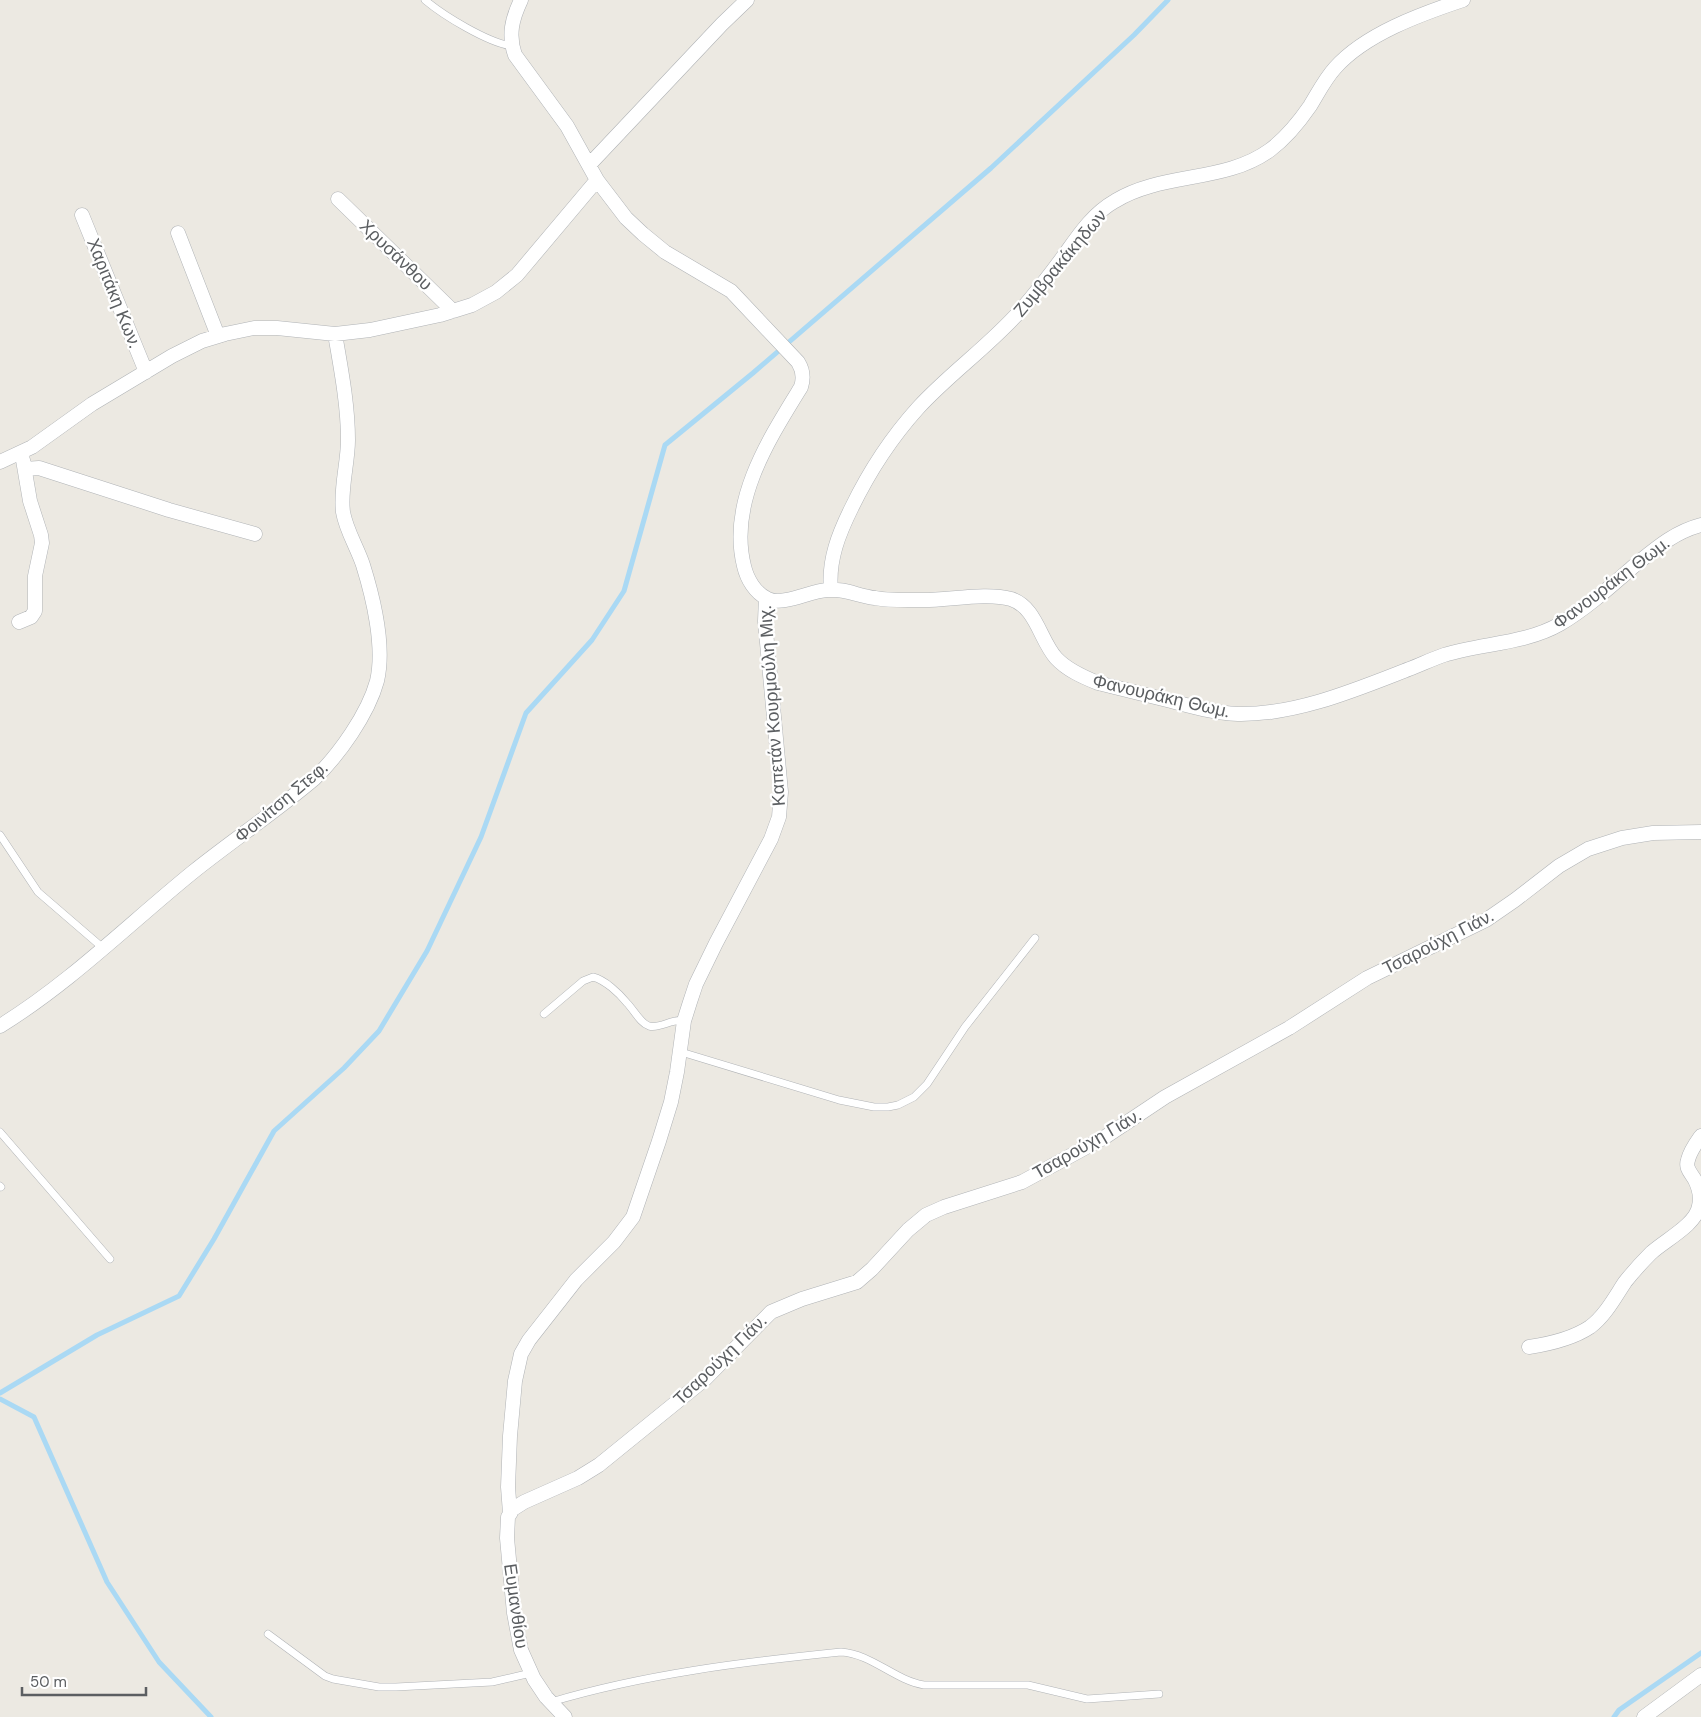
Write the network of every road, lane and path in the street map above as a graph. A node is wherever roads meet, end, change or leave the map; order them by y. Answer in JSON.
{"nodes":[{"id":1,"x":425,"y":0,"type":"edge"},
{"id":2,"x":520,"y":0,"type":"edge"},
{"id":3,"x":747,"y":0,"type":"edge"},
{"id":4,"x":1463,"y":0,"type":"edge"},
{"id":5,"x":511,"y":46,"type":"junction"},
{"id":6,"x":589,"y":165,"type":"junction"},
{"id":7,"x":597,"y":180,"type":"junction"},
{"id":8,"x":338,"y":199,"type":"dead end"},
{"id":9,"x":82,"y":215,"type":"dead end"},
{"id":10,"x":178,"y":233,"type":"dead end"},
{"id":11,"x":453,"y":311,"type":"junction"},
{"id":12,"x":335,"y":334,"type":"junction"},
{"id":13,"x":218,"y":336,"type":"junction"},
{"id":14,"x":146,"y":372,"type":"junction"},
{"id":15,"x":22,"y":453,"type":"junction"},
{"id":16,"x":0,"y":462,"type":"edge"},
{"id":17,"x":25,"y":469,"type":"junction"},
{"id":18,"x":1701,"y":525,"type":"edge"},
{"id":19,"x":255,"y":534,"type":"dead end"},
{"id":20,"x":831,"y":590,"type":"junction"},
{"id":21,"x":766,"y":598,"type":"junction"},
{"id":22,"x":19,"y":622,"type":"dead end"},
{"id":23,"x":1701,"y":832,"type":"edge"},
{"id":24,"x":0,"y":835,"type":"edge"},
{"id":25,"x":1036,"y":938,"type":"dead end"},
{"id":26,"x":103,"y":948,"type":"junction"},
{"id":27,"x":544,"y":1014,"type":"dead end"},
{"id":28,"x":684,"y":1021,"type":"junction"},
{"id":29,"x":0,"y":1026,"type":"edge"},
{"id":30,"x":681,"y":1052,"type":"junction"},
{"id":31,"x":0,"y":1132,"type":"edge"},
{"id":32,"x":1701,"y":1136,"type":"edge"},
{"id":33,"x":110,"y":1260,"type":"dead end"},
{"id":34,"x":1528,"y":1347,"type":"dead end"},
{"id":35,"x":510,"y":1513,"type":"junction"},
{"id":36,"x":268,"y":1634,"type":"dead end"},
{"id":37,"x":531,"y":1672,"type":"junction"},
{"id":38,"x":1701,"y":1675,"type":"edge"},
{"id":39,"x":1159,"y":1694,"type":"dead end"},
{"id":40,"x":550,"y":1702,"type":"junction"},
{"id":41,"x":565,"y":1717,"type":"edge"},
{"id":42,"x":1644,"y":1717,"type":"edge"}],
"edges":[{"from":1,"to":5,"type":"lane"},
{"from":2,"to":5,"type":"street"},
{"from":3,"to":6,"type":"street"},
{"from":4,"to":20,"type":"street","name":"Ζυμβρακάκηδων"},
{"from":5,"to":6,"type":"street","name":"Καπετάν Κουρμούλη Μιχ."},
{"from":6,"to":7,"type":"street","name":"Καπετάν Κουρμούλη Μιχ."},
{"from":7,"to":11,"type":"street"},
{"from":7,"to":21,"type":"street","name":"Καπετάν Κουρμούλη Μιχ."},
{"from":8,"to":11,"type":"street","name":"Χρυσάνθου"},
{"from":9,"to":14,"type":"street","name":"Χαριτάκη Κων."},
{"from":10,"to":13,"type":"street"},
{"from":11,"to":12,"type":"street"},
{"from":12,"to":13,"type":"street"},
{"from":12,"to":26,"type":"street","name":"Φοινίτση Στεφ."},
{"from":13,"to":14,"type":"street"},
{"from":14,"to":15,"type":"street"},
{"from":15,"to":16,"type":"street"},
{"from":15,"to":17,"type":"street"},
{"from":17,"to":19,"type":"street"},
{"from":17,"to":22,"type":"street"},
{"from":18,"to":20,"type":"street","name":"Φανουράκη Θωμ."},
{"from":20,"to":21,"type":"street","name":"Φανουράκη Θωμ."},
{"from":21,"to":28,"type":"street","name":"Καπετάν Κουρμούλη Μιχ."},
{"from":23,"to":35,"type":"street","name":"Τσαρούχη Γιάν."},
{"from":24,"to":26,"type":"lane"},
{"from":25,"to":30,"type":"lane"},
{"from":26,"to":29,"type":"street","name":"Φοινίτση Στεφ."},
{"from":27,"to":28,"type":"lane"},
{"from":28,"to":30,"type":"street","name":"Καπετάν Κουρμούλη Μιχ."},
{"from":30,"to":35,"type":"street","name":"Καπετάν Κουρμούλη Μιχ."},
{"from":31,"to":33,"type":"lane"},
{"from":32,"to":34,"type":"street"},
{"from":35,"to":37,"type":"street","name":"Ευμανθίου"},
{"from":36,"to":37,"type":"lane"},
{"from":37,"to":40,"type":"street","name":"Ευμανθίου"},
{"from":38,"to":42,"type":"street"},
{"from":39,"to":40,"type":"lane"},
{"from":40,"to":41,"type":"street","name":"Ευμανθίου"}]}
